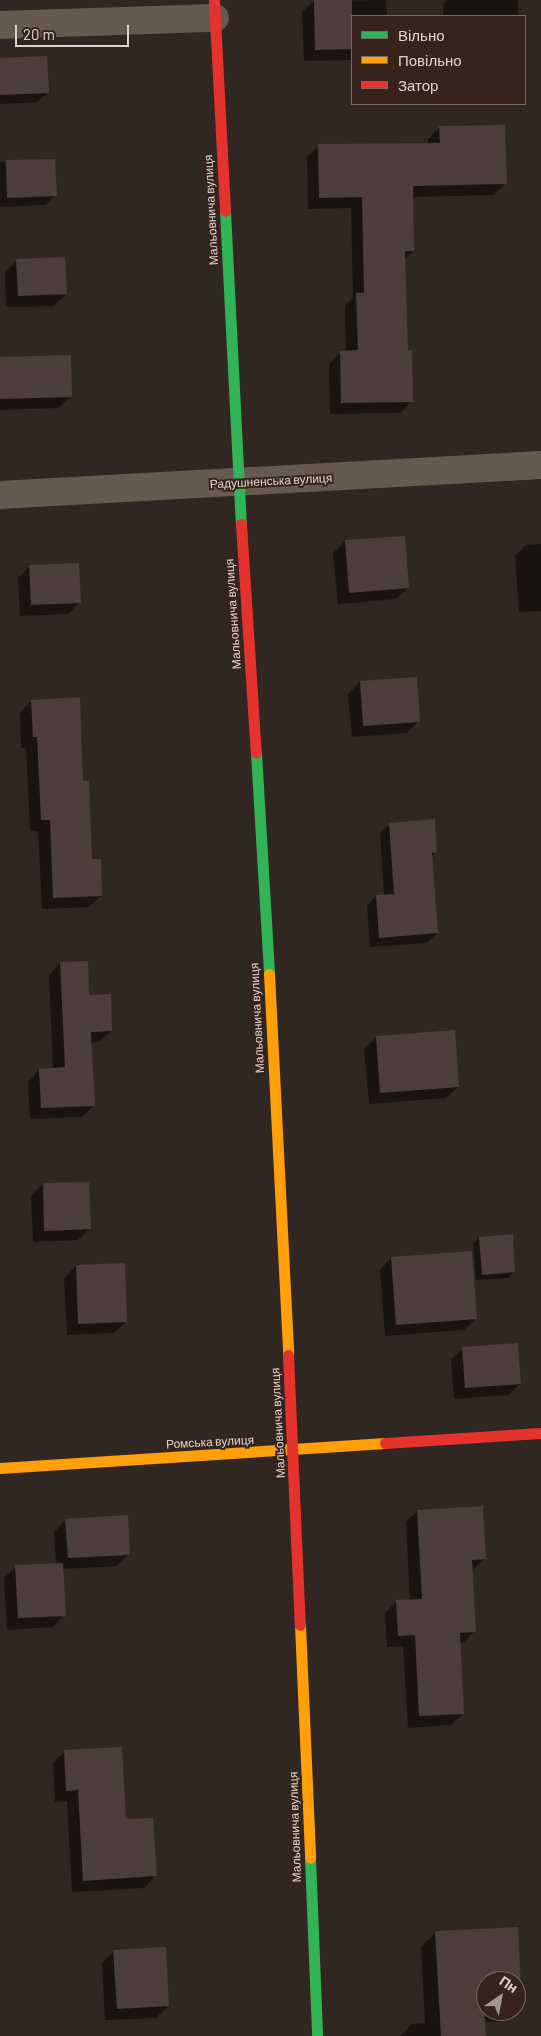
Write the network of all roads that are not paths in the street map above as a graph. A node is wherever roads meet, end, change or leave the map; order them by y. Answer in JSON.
{"nodes":[{"id":1,"x":214,"y":9,"type":"edge"},
{"id":2,"x":0,"y":26,"type":"edge"},
{"id":3,"x":541,"y":465,"type":"edge"},
{"id":4,"x":239,"y":484,"type":"junction"},
{"id":5,"x":0,"y":495,"type":"edge"},
{"id":6,"x":541,"y":1433,"type":"edge"},
{"id":7,"x":293,"y":1450,"type":"junction"},
{"id":8,"x":0,"y":1468,"type":"edge"},
{"id":9,"x":317,"y":2036,"type":"edge"}],
"edges":[{"from":1,"to":2,"type":"street"},
{"from":1,"to":4,"type":"street","name":"Мальовнича вулиця"},
{"from":3,"to":4,"type":"street","name":"Радушненська вулиця"},
{"from":4,"to":5,"type":"street","name":"Радушненська вулиця"},
{"from":4,"to":7,"type":"street","name":"Мальовнича вулиця"},
{"from":6,"to":7,"type":"street","name":"Ромська вулиця"},
{"from":7,"to":8,"type":"street","name":"Ромська вулиця"},
{"from":7,"to":9,"type":"street","name":"Мальовнича вулиця"}]}
